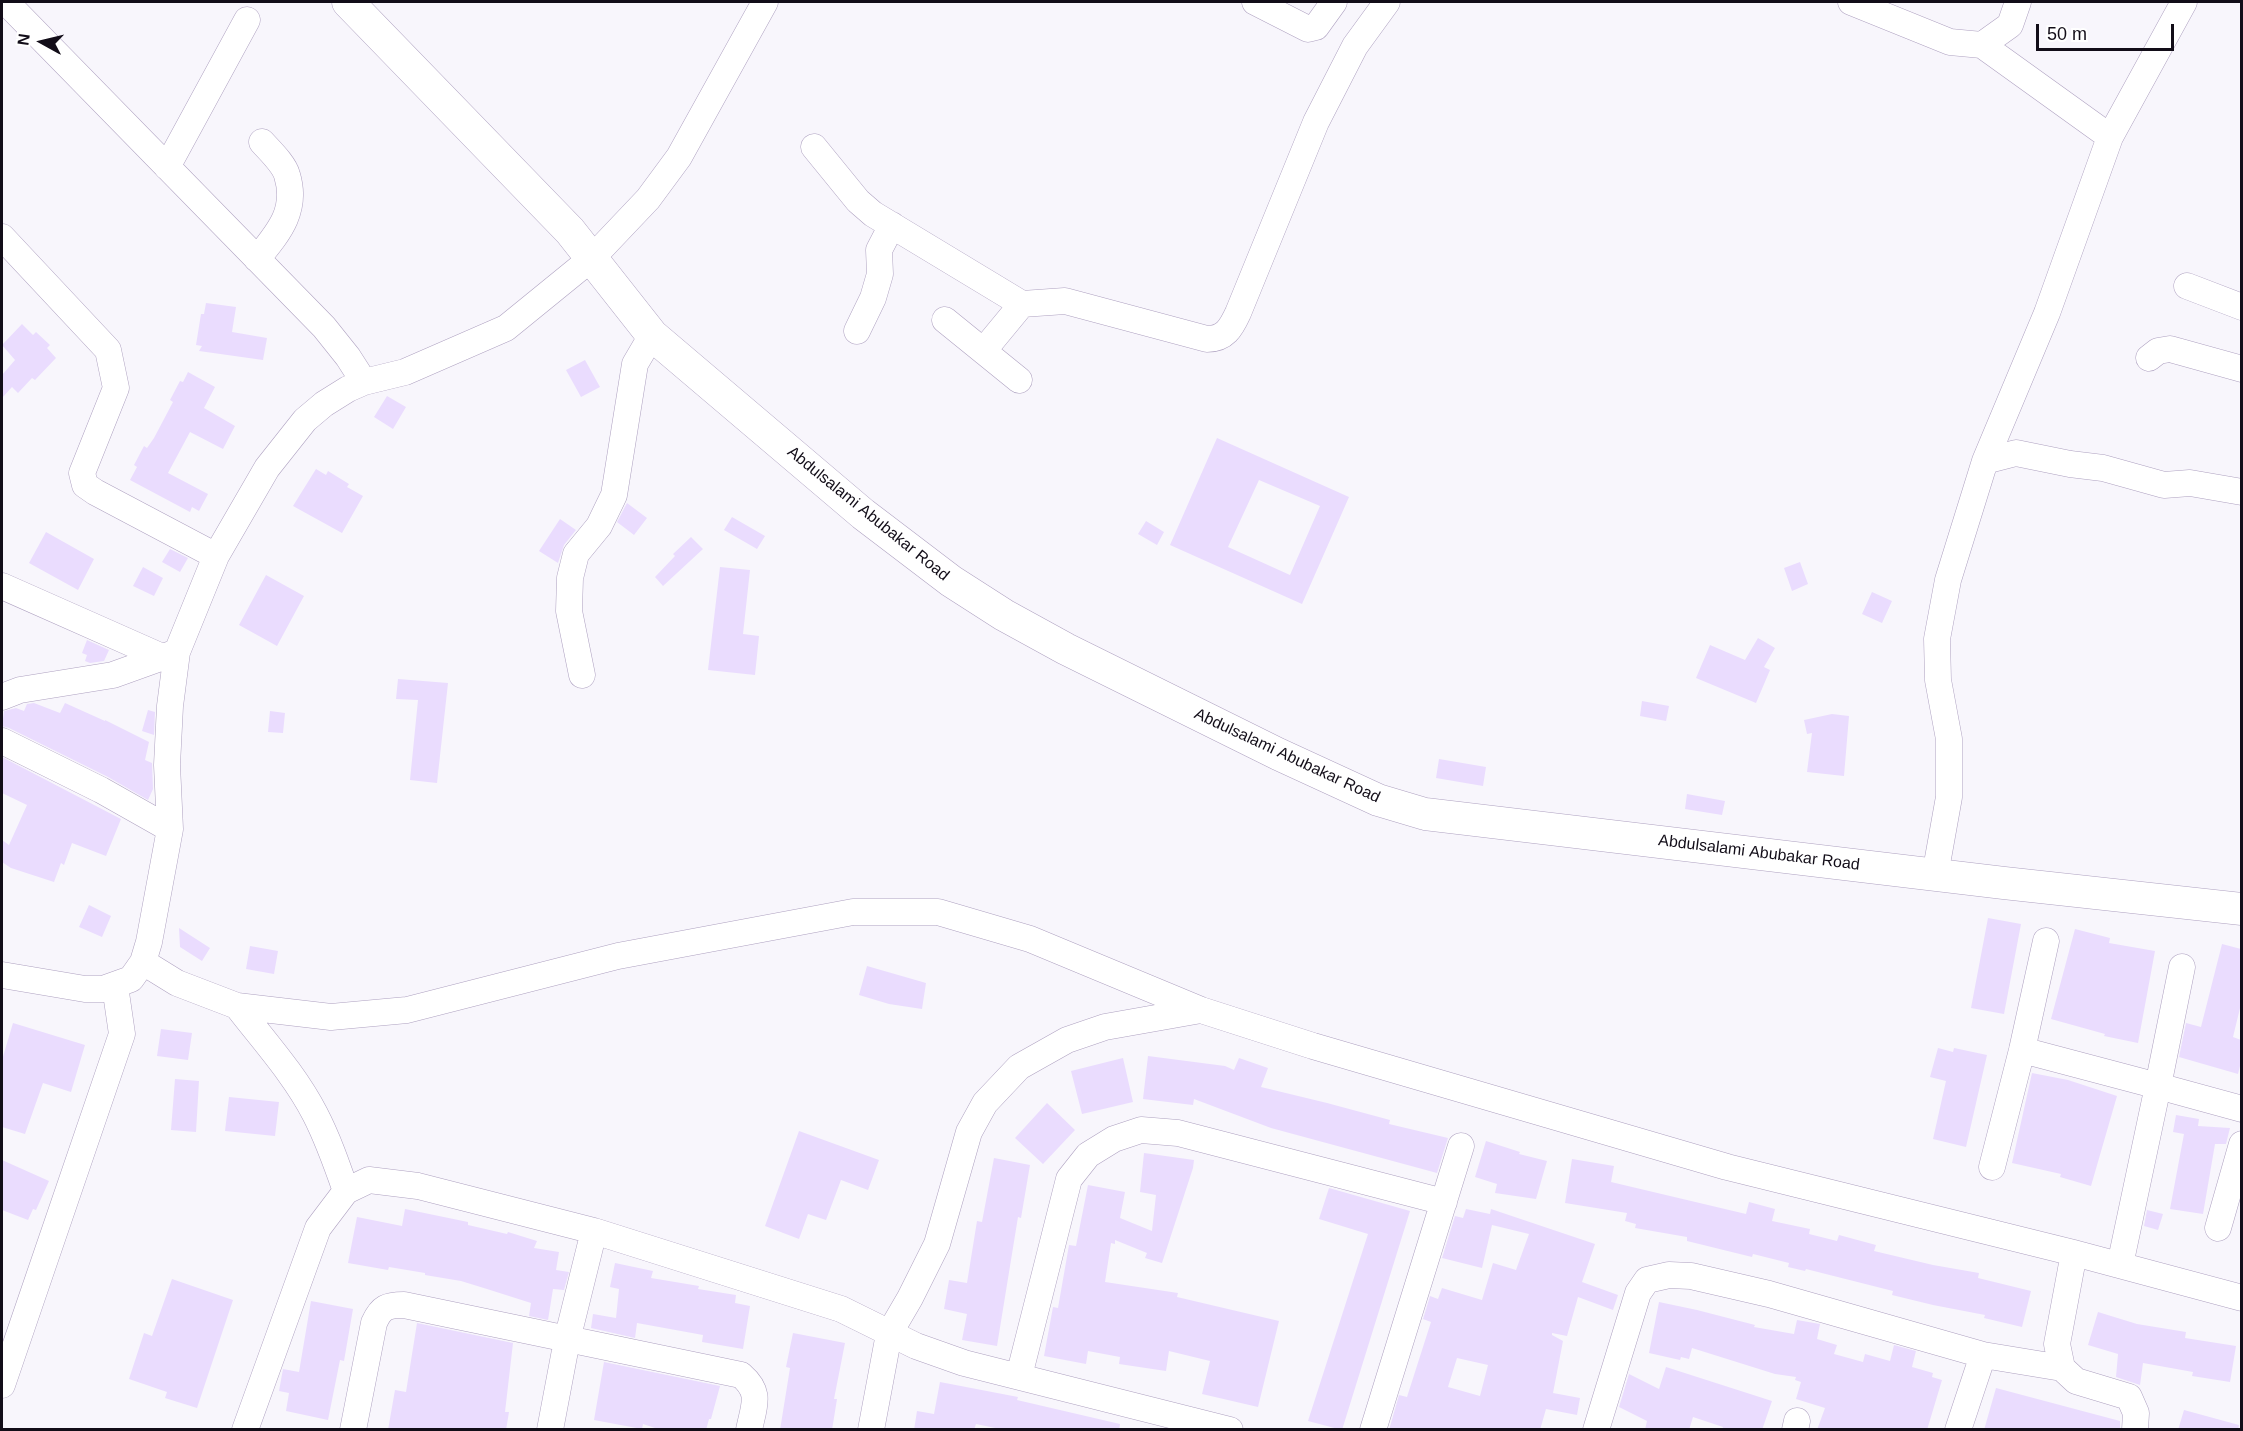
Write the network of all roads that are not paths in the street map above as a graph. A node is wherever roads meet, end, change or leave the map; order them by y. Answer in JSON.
{"nodes":[{"id":1,"x":6,"y":2,"type":"edge"},
{"id":2,"x":348,"y":2,"type":"edge"},
{"id":3,"x":765,"y":2,"type":"edge"},
{"id":4,"x":1254,"y":2,"type":"edge"},
{"id":5,"x":1334,"y":2,"type":"edge"},
{"id":6,"x":1387,"y":2,"type":"edge"},
{"id":7,"x":1851,"y":2,"type":"edge"},
{"id":8,"x":2018,"y":2,"type":"edge"},
{"id":9,"x":2184,"y":2,"type":"edge"},
{"id":10,"x":246,"y":20,"type":"dead end"},
{"id":11,"x":1983,"y":45,"type":"junction"},
{"id":12,"x":2110,"y":137,"type":"junction"},
{"id":13,"x":262,"y":141,"type":"dead end"},
{"id":14,"x":814,"y":147,"type":"dead end"},
{"id":15,"x":167,"y":167,"type":"junction"},
{"id":16,"x":892,"y":225,"type":"junction"},
{"id":17,"x":2,"y":237,"type":"edge"},
{"id":18,"x":592,"y":258,"type":"junction"},
{"id":19,"x":257,"y":259,"type":"junction"},
{"id":20,"x":2187,"y":286,"type":"dead end"},
{"id":21,"x":1022,"y":304,"type":"junction"},
{"id":22,"x":2241,"y":307,"type":"edge"},
{"id":23,"x":945,"y":320,"type":"dead end"},
{"id":24,"x":857,"y":331,"type":"dead end"},
{"id":25,"x":652,"y":335,"type":"junction"},
{"id":26,"x":984,"y":351,"type":"junction"},
{"id":27,"x":2149,"y":358,"type":"dead end"},
{"id":28,"x":2241,"y":369,"type":"edge"},
{"id":29,"x":1019,"y":380,"type":"dead end"},
{"id":30,"x":364,"y":382,"type":"junction"},
{"id":31,"x":1985,"y":461,"type":"junction"},
{"id":32,"x":2241,"y":492,"type":"edge"},
{"id":33,"x":216,"y":556,"type":"junction"},
{"id":34,"x":2,"y":586,"type":"edge"},
{"id":35,"x":169,"y":654,"type":"junction"},
{"id":36,"x":582,"y":675,"type":"dead end"},
{"id":37,"x":2,"y":697,"type":"edge"},
{"id":38,"x":2,"y":741,"type":"edge"},
{"id":39,"x":170,"y":829,"type":"junction"},
{"id":40,"x":1935,"y":874,"type":"junction"},
{"id":41,"x":2241,"y":909,"type":"edge"},
{"id":42,"x":2046,"y":941,"type":"dead end"},
{"id":43,"x":143,"y":962,"type":"junction"},
{"id":44,"x":2182,"y":968,"type":"dead end"},
{"id":45,"x":2,"y":975,"type":"edge"},
{"id":46,"x":116,"y":986,"type":"junction"},
{"id":47,"x":237,"y":1006,"type":"junction"},
{"id":48,"x":1201,"y":1010,"type":"junction"},
{"id":49,"x":2022,"y":1050,"type":"junction"},
{"id":50,"x":2158,"y":1086,"type":"junction"},
{"id":51,"x":2241,"y":1109,"type":"edge"},
{"id":52,"x":2241,"y":1144,"type":"edge"},
{"id":53,"x":1461,"y":1146,"type":"dead end"},
{"id":54,"x":1992,"y":1167,"type":"dead end"},
{"id":55,"x":346,"y":1191,"type":"junction"},
{"id":56,"x":1444,"y":1202,"type":"junction"},
{"id":57,"x":2218,"y":1228,"type":"dead end"},
{"id":58,"x":594,"y":1231,"type":"junction"},
{"id":59,"x":2074,"y":1253,"type":"junction"},
{"id":60,"x":2120,"y":1265,"type":"junction"},
{"id":61,"x":2241,"y":1298,"type":"edge"},
{"id":62,"x":889,"y":1334,"type":"junction"},
{"id":63,"x":567,"y":1340,"type":"junction"},
{"id":64,"x":1983,"y":1355,"type":"junction"},
{"id":65,"x":2062,"y":1368,"type":"junction"},
{"id":66,"x":1019,"y":1376,"type":"junction"},
{"id":67,"x":2,"y":1385,"type":"edge"},
{"id":68,"x":245,"y":1430,"type":"edge"},
{"id":69,"x":353,"y":1430,"type":"edge"},
{"id":70,"x":550,"y":1430,"type":"edge"},
{"id":71,"x":749,"y":1430,"type":"edge"},
{"id":72,"x":871,"y":1430,"type":"edge"},
{"id":73,"x":1230,"y":1430,"type":"edge"},
{"id":74,"x":1373,"y":1430,"type":"edge"},
{"id":75,"x":1596,"y":1430,"type":"edge"},
{"id":76,"x":1958,"y":1430,"type":"edge"},
{"id":77,"x":2135,"y":1430,"type":"edge"}],
"edges":[{"from":1,"to":15,"type":"street"},
{"from":2,"to":18,"type":"main road","name":"Abdulsalami Abubakar Road"},
{"from":3,"to":18,"type":"street"},
{"from":4,"to":5,"type":"street"},
{"from":6,"to":21,"type":"street"},
{"from":7,"to":11,"type":"street"},
{"from":8,"to":11,"type":"street"},
{"from":9,"to":12,"type":"street"},
{"from":10,"to":15,"type":"street"},
{"from":11,"to":12,"type":"street"},
{"from":12,"to":31,"type":"street"},
{"from":13,"to":19,"type":"street"},
{"from":14,"to":16,"type":"street"},
{"from":15,"to":19,"type":"street"},
{"from":16,"to":21,"type":"street"},
{"from":16,"to":24,"type":"street"},
{"from":17,"to":33,"type":"street"},
{"from":18,"to":25,"type":"main road","name":"Abdulsalami Abubakar Road"},
{"from":18,"to":30,"type":"street"},
{"from":19,"to":30,"type":"street"},
{"from":20,"to":22,"type":"street"},
{"from":21,"to":26,"type":"street"},
{"from":23,"to":26,"type":"street"},
{"from":25,"to":36,"type":"street"},
{"from":25,"to":40,"type":"main road","name":"Abdulsalami Abubakar Road"},
{"from":26,"to":29,"type":"street"},
{"from":27,"to":28,"type":"street"},
{"from":30,"to":33,"type":"street"},
{"from":31,"to":32,"type":"street"},
{"from":31,"to":40,"type":"street"},
{"from":33,"to":35,"type":"street"},
{"from":34,"to":35,"type":"street"},
{"from":35,"to":37,"type":"street"},
{"from":35,"to":39,"type":"street"},
{"from":38,"to":39,"type":"street"},
{"from":39,"to":43,"type":"street"},
{"from":40,"to":41,"type":"main road","name":"Abdulsalami Abubakar Road"},
{"from":42,"to":49,"type":"street"},
{"from":43,"to":46,"type":"street"},
{"from":43,"to":47,"type":"street"},
{"from":44,"to":50,"type":"street"},
{"from":45,"to":46,"type":"street"},
{"from":46,"to":67,"type":"street"},
{"from":47,"to":48,"type":"street"},
{"from":47,"to":55,"type":"street"},
{"from":48,"to":59,"type":"street"},
{"from":48,"to":62,"type":"street"},
{"from":49,"to":50,"type":"street"},
{"from":49,"to":54,"type":"street"},
{"from":50,"to":51,"type":"street"},
{"from":50,"to":60,"type":"street"},
{"from":52,"to":57,"type":"street"},
{"from":53,"to":56,"type":"street"},
{"from":55,"to":58,"type":"street"},
{"from":55,"to":68,"type":"street"},
{"from":56,"to":66,"type":"street"},
{"from":56,"to":74,"type":"street"},
{"from":58,"to":62,"type":"street"},
{"from":58,"to":63,"type":"street"},
{"from":59,"to":60,"type":"street"},
{"from":59,"to":65,"type":"street"},
{"from":60,"to":61,"type":"street"},
{"from":62,"to":66,"type":"street"},
{"from":62,"to":72,"type":"street"},
{"from":63,"to":69,"type":"street"},
{"from":63,"to":70,"type":"street"},
{"from":63,"to":71,"type":"street"},
{"from":64,"to":65,"type":"street"},
{"from":64,"to":75,"type":"street"},
{"from":64,"to":76,"type":"street"},
{"from":65,"to":77,"type":"street"},
{"from":66,"to":73,"type":"street"}]}
